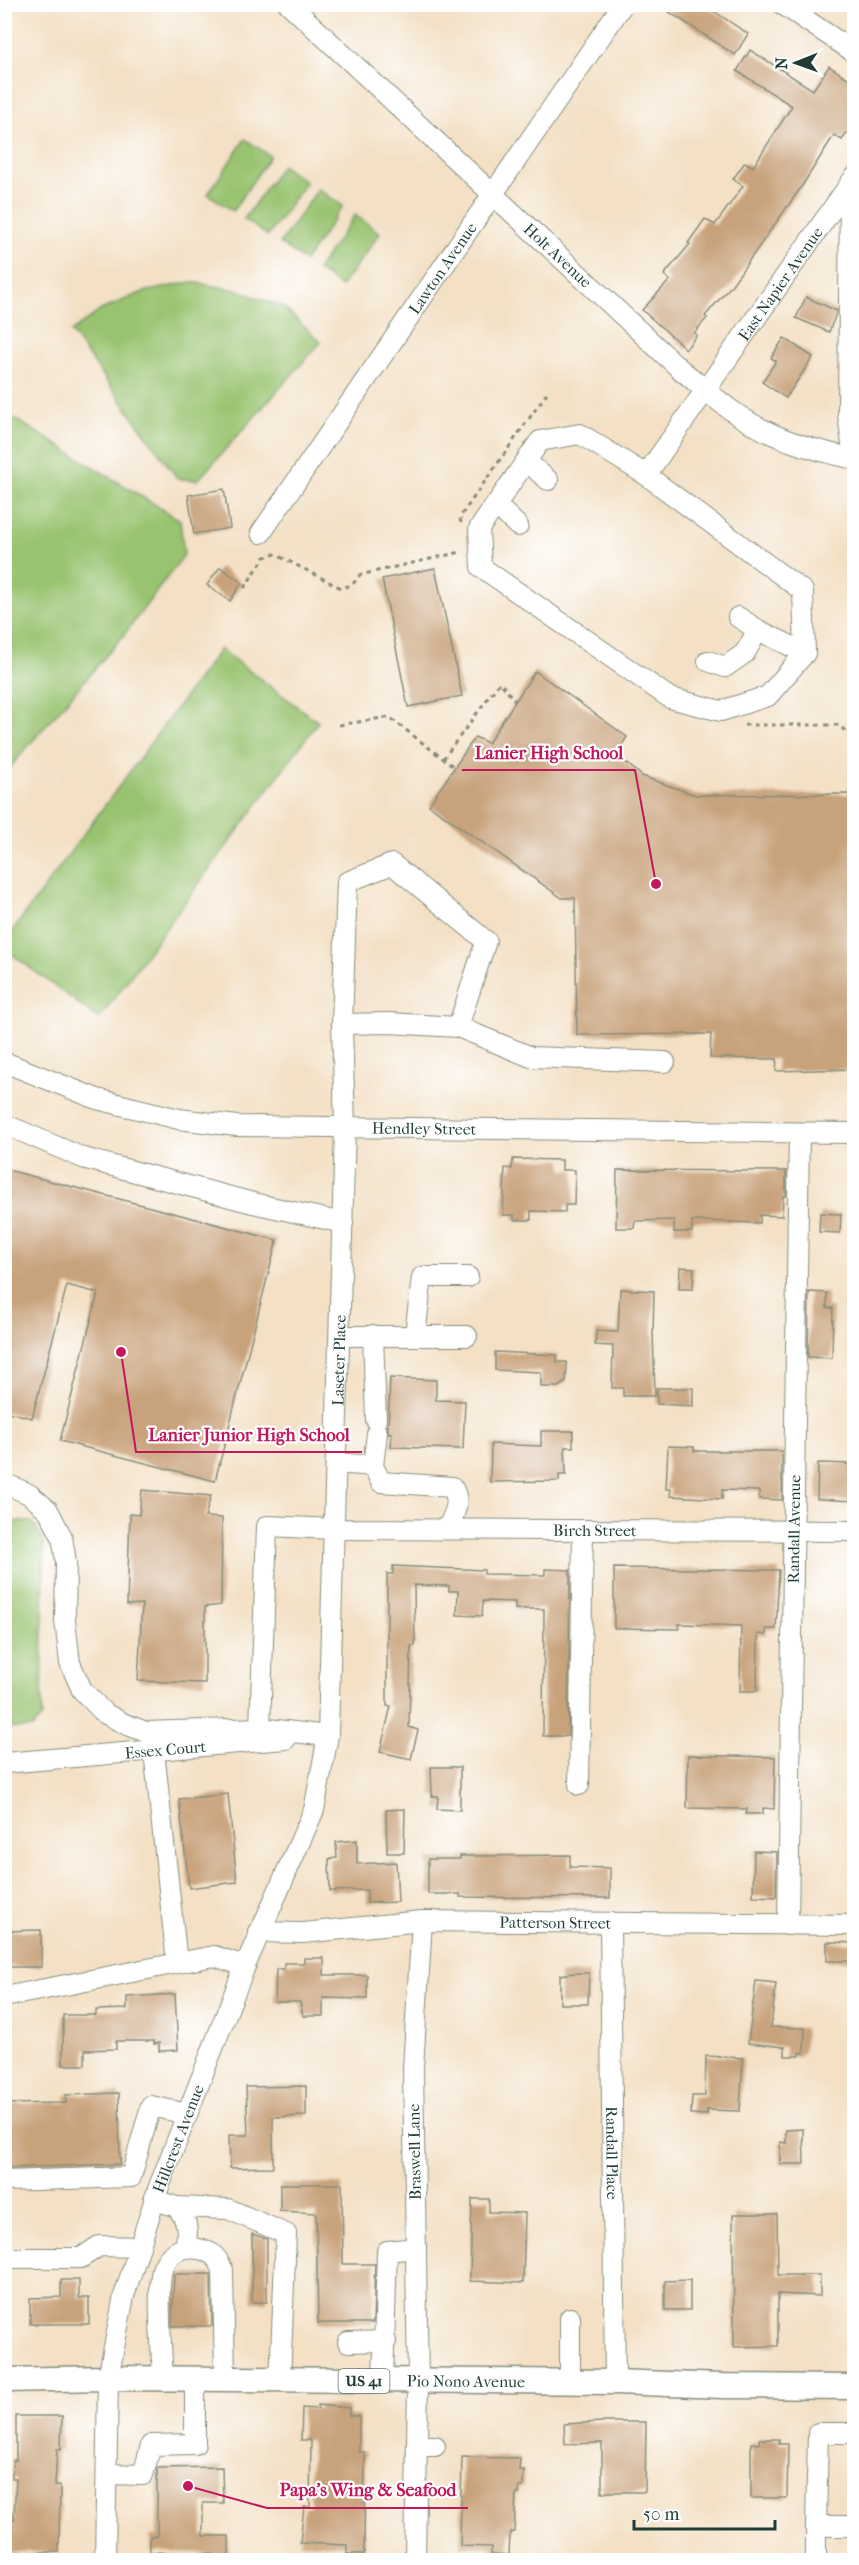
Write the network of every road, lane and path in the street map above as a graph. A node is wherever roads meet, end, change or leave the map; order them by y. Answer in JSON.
{"nodes":[{"id":1,"x":289,"y":4,"type":"edge"},
{"id":2,"x":623,"y":4,"type":"edge"},
{"id":3,"x":793,"y":8,"type":"edge"},
{"id":4,"x":855,"y":52,"type":"edge"},
{"id":5,"x":852,"y":181,"type":"edge"},
{"id":6,"x":494,"y":194,"type":"junction"},
{"id":7,"x":707,"y":390,"type":"junction"},
{"id":8,"x":547,"y":393,"type":"dead end"},
{"id":9,"x":854,"y":459,"type":"edge"},
{"id":10,"x":526,"y":461,"type":"junction"},
{"id":11,"x":646,"y":475,"type":"junction"},
{"id":12,"x":548,"y":480,"type":"dead end"},
{"id":13,"x":496,"y":505,"type":"junction"},
{"id":14,"x":518,"y":526,"type":"dead end"},
{"id":15,"x":461,"y":528,"type":"dead end"},
{"id":16,"x":261,"y":533,"type":"dead end"},
{"id":17,"x":466,"y":560,"type":"dead end"},
{"id":18,"x":244,"y":588,"type":"dead end"},
{"id":19,"x":738,"y":617,"type":"dead end"},
{"id":20,"x":758,"y":630,"type":"junction"},
{"id":21,"x":805,"y":653,"type":"junction"},
{"id":22,"x":708,"y":661,"type":"dead end"},
{"id":23,"x":515,"y":701,"type":"dead end"},
{"id":24,"x":339,"y":725,"type":"dead end"},
{"id":25,"x":743,"y":725,"type":"dead end"},
{"id":26,"x":855,"y":733,"type":"edge"},
{"id":27,"x":443,"y":759,"type":"junction"},
{"id":28,"x":454,"y":767,"type":"dead end"},
{"id":29,"x":342,"y":1023,"type":"junction"},
{"id":30,"x":458,"y":1027,"type":"junction"},
{"id":31,"x":4,"y":1062,"type":"edge"},
{"id":32,"x":665,"y":1062,"type":"dead end"},
{"id":33,"x":4,"y":1125,"type":"edge"},
{"id":34,"x":345,"y":1128,"type":"junction"},
{"id":35,"x":799,"y":1132,"type":"junction"},
{"id":36,"x":855,"y":1133,"type":"edge"},
{"id":37,"x":343,"y":1223,"type":"junction"},
{"id":38,"x":468,"y":1277,"type":"dead end"},
{"id":39,"x":372,"y":1335,"type":"junction"},
{"id":40,"x":415,"y":1335,"type":"junction"},
{"id":41,"x":339,"y":1336,"type":"junction"},
{"id":42,"x":466,"y":1336,"type":"dead end"},
{"id":43,"x":336,"y":1463,"type":"junction"},
{"id":44,"x":373,"y":1466,"type":"junction"},
{"id":45,"x":4,"y":1483,"type":"edge"},
{"id":46,"x":334,"y":1529,"type":"junction"},
{"id":47,"x":447,"y":1529,"type":"junction"},
{"id":48,"x":583,"y":1530,"type":"junction"},
{"id":49,"x":793,"y":1530,"type":"junction"},
{"id":50,"x":855,"y":1531,"type":"edge"},
{"id":51,"x":260,"y":1728,"type":"junction"},
{"id":52,"x":327,"y":1736,"type":"junction"},
{"id":53,"x":154,"y":1751,"type":"junction"},
{"id":54,"x":4,"y":1763,"type":"edge"},
{"id":55,"x":579,"y":1785,"type":"dead end"},
{"id":56,"x":422,"y":1921,"type":"junction"},
{"id":57,"x":610,"y":1923,"type":"junction"},
{"id":58,"x":788,"y":1925,"type":"junction"},
{"id":59,"x":855,"y":1925,"type":"edge"},
{"id":60,"x":258,"y":1932,"type":"junction"},
{"id":61,"x":177,"y":1963,"type":"junction"},
{"id":62,"x":245,"y":1966,"type":"junction"},
{"id":63,"x":4,"y":1997,"type":"edge"},
{"id":64,"x":187,"y":2114,"type":"junction"},
{"id":65,"x":4,"y":2181,"type":"edge"},
{"id":66,"x":154,"y":2200,"type":"junction"},
{"id":67,"x":177,"y":2207,"type":"junction"},
{"id":68,"x":140,"y":2247,"type":"junction"},
{"id":69,"x":185,"y":2247,"type":"junction"},
{"id":70,"x":416,"y":2248,"type":"junction"},
{"id":71,"x":4,"y":2258,"type":"edge"},
{"id":72,"x":570,"y":2318,"type":"dead end"},
{"id":73,"x":386,"y":2341,"type":"junction"},
{"id":74,"x":348,"y":2342,"type":"dead end"},
{"id":75,"x":108,"y":2378,"type":"junction"},
{"id":76,"x":162,"y":2379,"type":"junction"},
{"id":77,"x":195,"y":2379,"type":"junction"},
{"id":78,"x":4,"y":2380,"type":"edge"},
{"id":79,"x":225,"y":2380,"type":"junction"},
{"id":80,"x":280,"y":2380,"type":"junction"},
{"id":81,"x":383,"y":2381,"type":"junction"},
{"id":82,"x":418,"y":2382,"type":"junction"},
{"id":83,"x":570,"y":2382,"type":"junction"},
{"id":84,"x":615,"y":2382,"type":"junction"},
{"id":85,"x":855,"y":2387,"type":"edge"},
{"id":86,"x":855,"y":2433,"type":"edge"},
{"id":87,"x":106,"y":2474,"type":"junction"},
{"id":88,"x":816,"y":2526,"type":"junction"},
{"id":89,"x":855,"y":2526,"type":"edge"},
{"id":90,"x":105,"y":2560,"type":"edge"},
{"id":91,"x":415,"y":2560,"type":"edge"},
{"id":92,"x":816,"y":2560,"type":"edge"}],
"edges":[{"from":1,"to":6,"type":"street","name":"Holt Avenue"},
{"from":2,"to":6,"type":"street","name":"Lawton Avenue"},
{"from":3,"to":4,"type":"street"},
{"from":5,"to":7,"type":"street","name":"East Napier Avenue"},
{"from":5,"to":9,"type":"street"},
{"from":6,"to":7,"type":"street","name":"Holt Avenue"},
{"from":6,"to":16,"type":"street","name":"Lawton Avenue"},
{"from":7,"to":9,"type":"street","name":"Holt Avenue"},
{"from":7,"to":11,"type":"street","name":"East Napier Avenue"},
{"from":8,"to":15,"type":"path"},
{"from":10,"to":11,"type":"street"},
{"from":10,"to":12,"type":"street"},
{"from":10,"to":13,"type":"street"},
{"from":11,"to":21,"type":"street"},
{"from":13,"to":14,"type":"street"},
{"from":13,"to":21,"type":"street"},
{"from":17,"to":18,"type":"path"},
{"from":19,"to":20,"type":"street"},
{"from":20,"to":21,"type":"street"},
{"from":20,"to":22,"type":"street"},
{"from":23,"to":27,"type":"path"},
{"from":24,"to":27,"type":"path"},
{"from":25,"to":26,"type":"path"},
{"from":27,"to":28,"type":"path"},
{"from":29,"to":30,"type":"street"},
{"from":29,"to":30,"type":"street","name":"Laseter Place"},
{"from":29,"to":34,"type":"street","name":"Laseter Place"},
{"from":30,"to":32,"type":"street"},
{"from":31,"to":34,"type":"street","name":"Hendley Street"},
{"from":33,"to":37,"type":"street"},
{"from":34,"to":35,"type":"street","name":"Hendley Street"},
{"from":34,"to":37,"type":"street","name":"Laseter Place"},
{"from":35,"to":36,"type":"street","name":"Hendley Street"},
{"from":35,"to":49,"type":"street","name":"Randall Avenue"},
{"from":37,"to":41,"type":"street","name":"Laseter Place"},
{"from":38,"to":40,"type":"street"},
{"from":39,"to":40,"type":"street"},
{"from":39,"to":41,"type":"street"},
{"from":39,"to":44,"type":"street"},
{"from":40,"to":42,"type":"street"},
{"from":41,"to":43,"type":"street","name":"Laseter Place"},
{"from":43,"to":44,"type":"street"},
{"from":43,"to":46,"type":"street","name":"Laseter Place"},
{"from":44,"to":47,"type":"street"},
{"from":45,"to":51,"type":"street"},
{"from":46,"to":47,"type":"street","name":"Birch Street"},
{"from":46,"to":51,"type":"street","name":"Birch Street"},
{"from":46,"to":52,"type":"street","name":"Laseter Place"},
{"from":47,"to":48,"type":"street","name":"Birch Street"},
{"from":48,"to":49,"type":"street","name":"Birch Street"},
{"from":48,"to":55,"type":"street"},
{"from":49,"to":50,"type":"street","name":"Birch Street"},
{"from":49,"to":58,"type":"street","name":"Randall Avenue"},
{"from":51,"to":52,"type":"street"},
{"from":52,"to":53,"type":"street","name":"Essex Court"},
{"from":52,"to":60,"type":"street","name":"Hillcrest Avenue"},
{"from":53,"to":54,"type":"street","name":"Essex Court"},
{"from":53,"to":61,"type":"street"},
{"from":56,"to":57,"type":"street","name":"Patterson Street"},
{"from":56,"to":60,"type":"street","name":"Patterson Street"},
{"from":56,"to":70,"type":"street","name":"Braswell Lane"},
{"from":57,"to":58,"type":"street","name":"Patterson Street"},
{"from":57,"to":84,"type":"street","name":"Randall Place"},
{"from":58,"to":59,"type":"street","name":"Patterson Street"},
{"from":60,"to":62,"type":"street","name":"Hillcrest Avenue"},
{"from":61,"to":62,"type":"street"},
{"from":61,"to":63,"type":"street"},
{"from":62,"to":64,"type":"street","name":"Hillcrest Avenue"},
{"from":64,"to":65,"type":"street"},
{"from":64,"to":66,"type":"street","name":"Hillcrest Avenue"},
{"from":66,"to":67,"type":"street"},
{"from":66,"to":68,"type":"street","name":"Hillcrest Avenue"},
{"from":67,"to":69,"type":"street"},
{"from":67,"to":80,"type":"street"},
{"from":68,"to":71,"type":"street"},
{"from":68,"to":75,"type":"street","name":"Hillcrest Avenue"},
{"from":69,"to":76,"type":"street"},
{"from":69,"to":79,"type":"street"},
{"from":70,"to":73,"type":"street"},
{"from":70,"to":82,"type":"street","name":"Braswell Lane"},
{"from":72,"to":83,"type":"street"},
{"from":73,"to":74,"type":"street"},
{"from":73,"to":81,"type":"street"},
{"from":75,"to":76,"type":"main road","name":"Pio Nono Avenue","number":"US 41"},
{"from":75,"to":78,"type":"main road","name":"Pio Nono Avenue","number":"US 41"},
{"from":75,"to":87,"type":"street","name":"Hillcrest Avenue"},
{"from":76,"to":77,"type":"main road","name":"Pio Nono Avenue","number":"US 41"},
{"from":77,"to":79,"type":"main road","name":"Pio Nono Avenue","number":"US 41"},
{"from":77,"to":87,"type":"street"},
{"from":79,"to":80,"type":"main road","name":"Pio Nono Avenue","number":"US 41"},
{"from":80,"to":81,"type":"main road","name":"Pio Nono Avenue","number":"US 41"},
{"from":81,"to":82,"type":"main road","name":"Pio Nono Avenue","number":"US 41"},
{"from":82,"to":83,"type":"main road","name":"Pio Nono Avenue","number":"US 41"},
{"from":82,"to":91,"type":"street","name":"Braswell Lane"},
{"from":83,"to":84,"type":"main road","name":"Pio Nono Avenue","number":"US 41"},
{"from":84,"to":85,"type":"main road","name":"Pio Nono Avenue","number":"US 41"},
{"from":86,"to":88,"type":"street"},
{"from":87,"to":90,"type":"street","name":"Hillcrest Avenue"},
{"from":88,"to":89,"type":"street"},
{"from":88,"to":92,"type":"street"}]}
